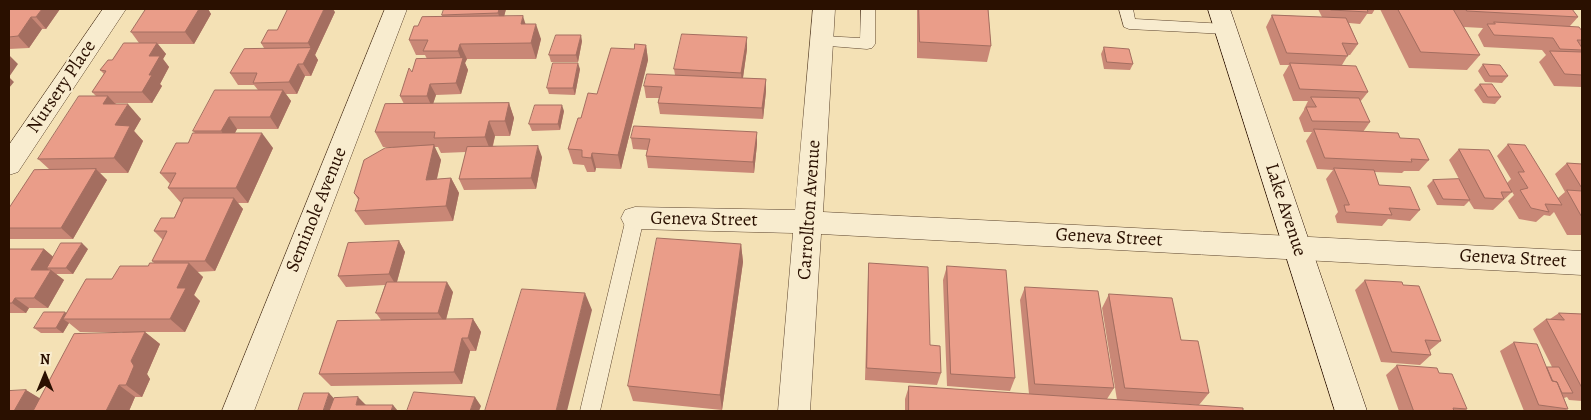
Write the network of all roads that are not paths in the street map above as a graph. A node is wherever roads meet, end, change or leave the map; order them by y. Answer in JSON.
{"nodes":[{"id":1,"x":115,"y":9,"type":"edge"},
{"id":2,"x":396,"y":9,"type":"edge"},
{"id":3,"x":824,"y":9,"type":"edge"},
{"id":4,"x":868,"y":9,"type":"edge"},
{"id":5,"x":1126,"y":9,"type":"edge"},
{"id":6,"x":1222,"y":19,"type":"edge"},
{"id":7,"x":822,"y":41,"type":"junction"},
{"id":8,"x":9,"y":165,"type":"edge"},
{"id":9,"x":635,"y":218,"type":"joint"},
{"id":10,"x":809,"y":222,"type":"junction"},
{"id":11,"x":1297,"y":248,"type":"junction"},
{"id":12,"x":1582,"y":262,"type":"edge"},
{"id":13,"x":238,"y":411,"type":"edge"},
{"id":14,"x":590,"y":411,"type":"edge"},
{"id":15,"x":794,"y":411,"type":"edge"},
{"id":16,"x":1351,"y":411,"type":"edge"}],
"edges":[{"from":1,"to":8,"type":"street","name":"Nursery Place"},
{"from":2,"to":13,"type":"street","name":"Seminole Avenue"},
{"from":3,"to":7,"type":"street","name":"Carrollton Avenue"},
{"from":4,"to":7,"type":"lane"},
{"from":5,"to":6,"type":"lane"},
{"from":6,"to":11,"type":"street","name":"Lake Avenue"},
{"from":7,"to":10,"type":"street","name":"Carrollton Avenue"},
{"from":9,"to":10,"type":"street","name":"Geneva Street"},
{"from":9,"to":14,"type":"lane"},
{"from":10,"to":11,"type":"street","name":"Geneva Street"},
{"from":10,"to":15,"type":"street","name":"Carrollton Avenue"},
{"from":11,"to":12,"type":"street","name":"Geneva Street"},
{"from":11,"to":16,"type":"street","name":"Lake Avenue"}]}
